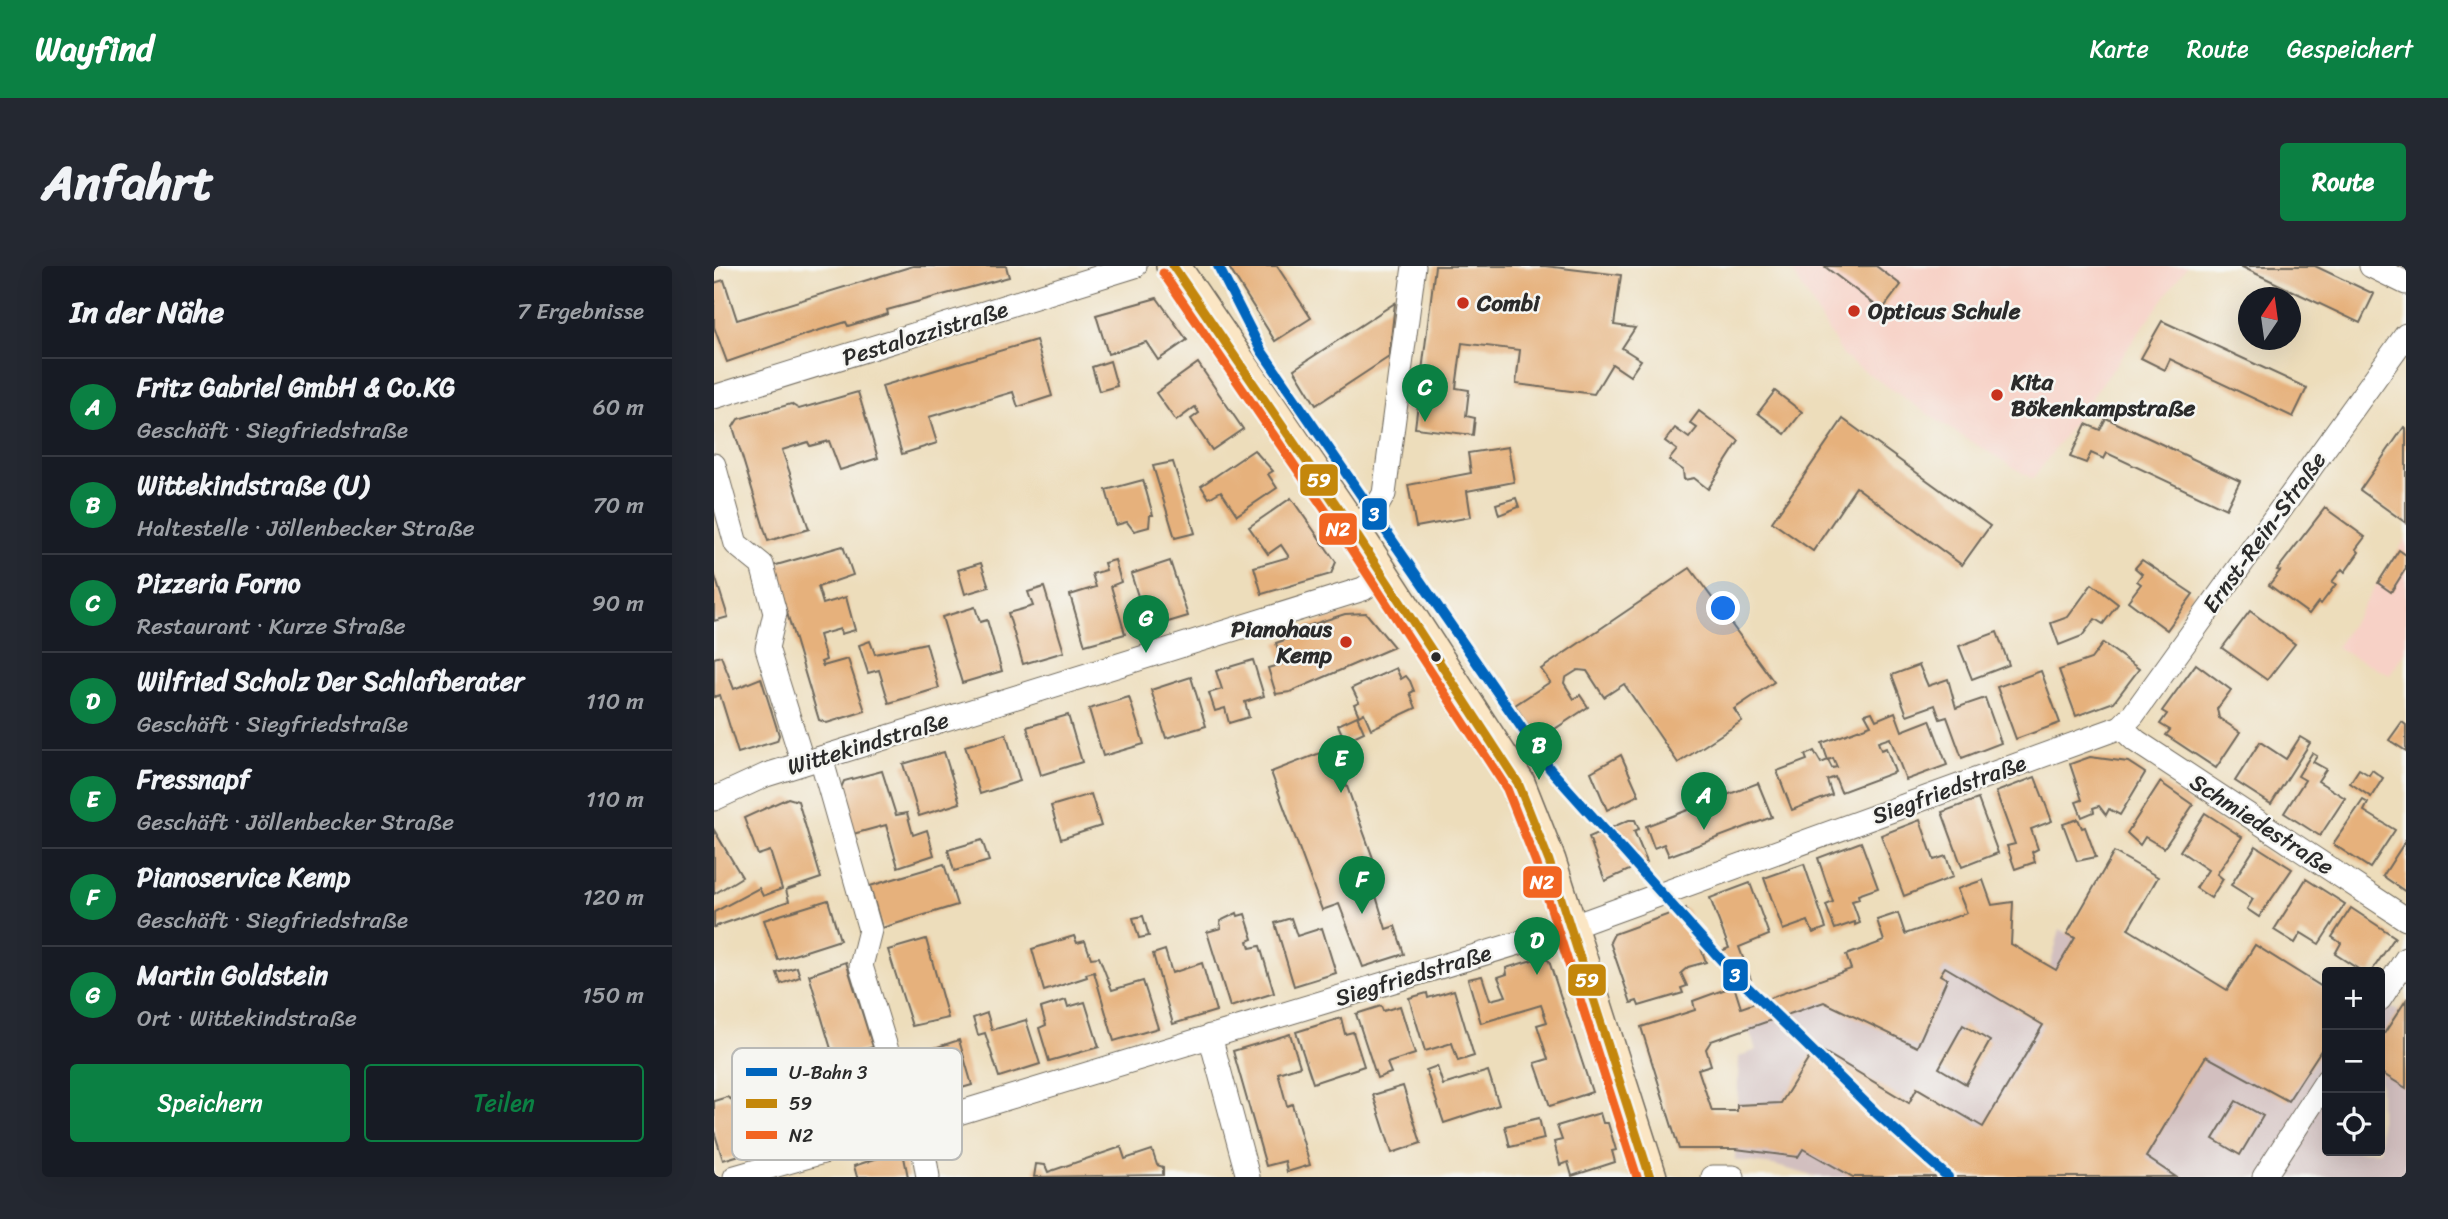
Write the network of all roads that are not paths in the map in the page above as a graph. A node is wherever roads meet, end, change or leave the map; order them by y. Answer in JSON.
{"nodes":[{"id":1,"x":1135,"y":266,"type":"edge"},
{"id":2,"x":1173,"y":266,"type":"edge"},
{"id":3,"x":1414,"y":266,"type":"edge"},
{"id":4,"x":2371,"y":266,"type":"edge"},
{"id":5,"x":2406,"y":283,"type":"edge"},
{"id":6,"x":2406,"y":335,"type":"edge"},
{"id":7,"x":714,"y":397,"type":"edge"},
{"id":8,"x":714,"y":464,"type":"edge"},
{"id":9,"x":1352,"y":528,"type":"junction"},
{"id":10,"x":1383,"y":576,"type":"junction"},
{"id":11,"x":2121,"y":727,"type":"junction"},
{"id":12,"x":812,"y":760,"type":"junction"},
{"id":13,"x":714,"y":799,"type":"edge"},
{"id":14,"x":2406,"y":919,"type":"edge"},
{"id":15,"x":1568,"y":928,"type":"junction"},
{"id":16,"x":2406,"y":959,"type":"edge"},
{"id":17,"x":2385,"y":991,"type":"edge"},
{"id":18,"x":1210,"y":1036,"type":"junction"},
{"id":19,"x":886,"y":1048,"type":"edge"},
{"id":20,"x":2322,"y":1088,"type":"edge"},
{"id":21,"x":962,"y":1112,"type":"edge"},
{"id":22,"x":795,"y":1160,"type":"edge"},
{"id":23,"x":735,"y":1177,"type":"edge"},
{"id":24,"x":1248,"y":1177,"type":"edge"},
{"id":25,"x":1650,"y":1177,"type":"edge"},
{"id":26,"x":1713,"y":1177,"type":"edge"},
{"id":27,"x":1733,"y":1177,"type":"edge"},
{"id":28,"x":2264,"y":1177,"type":"edge"}],
"edges":[{"from":1,"to":7,"type":"street","name":"Pestalozzistraße"},
{"from":2,"to":9,"type":"main road"},
{"from":3,"to":9,"type":"street"},
{"from":4,"to":5,"type":"street"},
{"from":6,"to":11,"type":"street","name":"Ernst-Rein-Straße"},
{"from":8,"to":12,"type":"street"},
{"from":9,"to":10,"type":"main road"},
{"from":10,"to":12,"type":"street","name":"Wittekindstraße"},
{"from":10,"to":15,"type":"main road"},
{"from":11,"to":14,"type":"street","name":"Schmiedestraße"},
{"from":11,"to":15,"type":"street","name":"Siegfriedstraße"},
{"from":12,"to":13,"type":"street","name":"Wittekindstraße"},
{"from":12,"to":19,"type":"street"},
{"from":15,"to":18,"type":"street","name":"Siegfriedstraße"},
{"from":15,"to":25,"type":"main road"},
{"from":16,"to":17,"type":"street"},
{"from":18,"to":21,"type":"street","name":"Siegfriedstraße"},
{"from":18,"to":24,"type":"street"},
{"from":20,"to":28,"type":"street"},
{"from":22,"to":23,"type":"street","name":"Siegfriedstraße"},
{"from":26,"to":27,"type":"street"}]}
